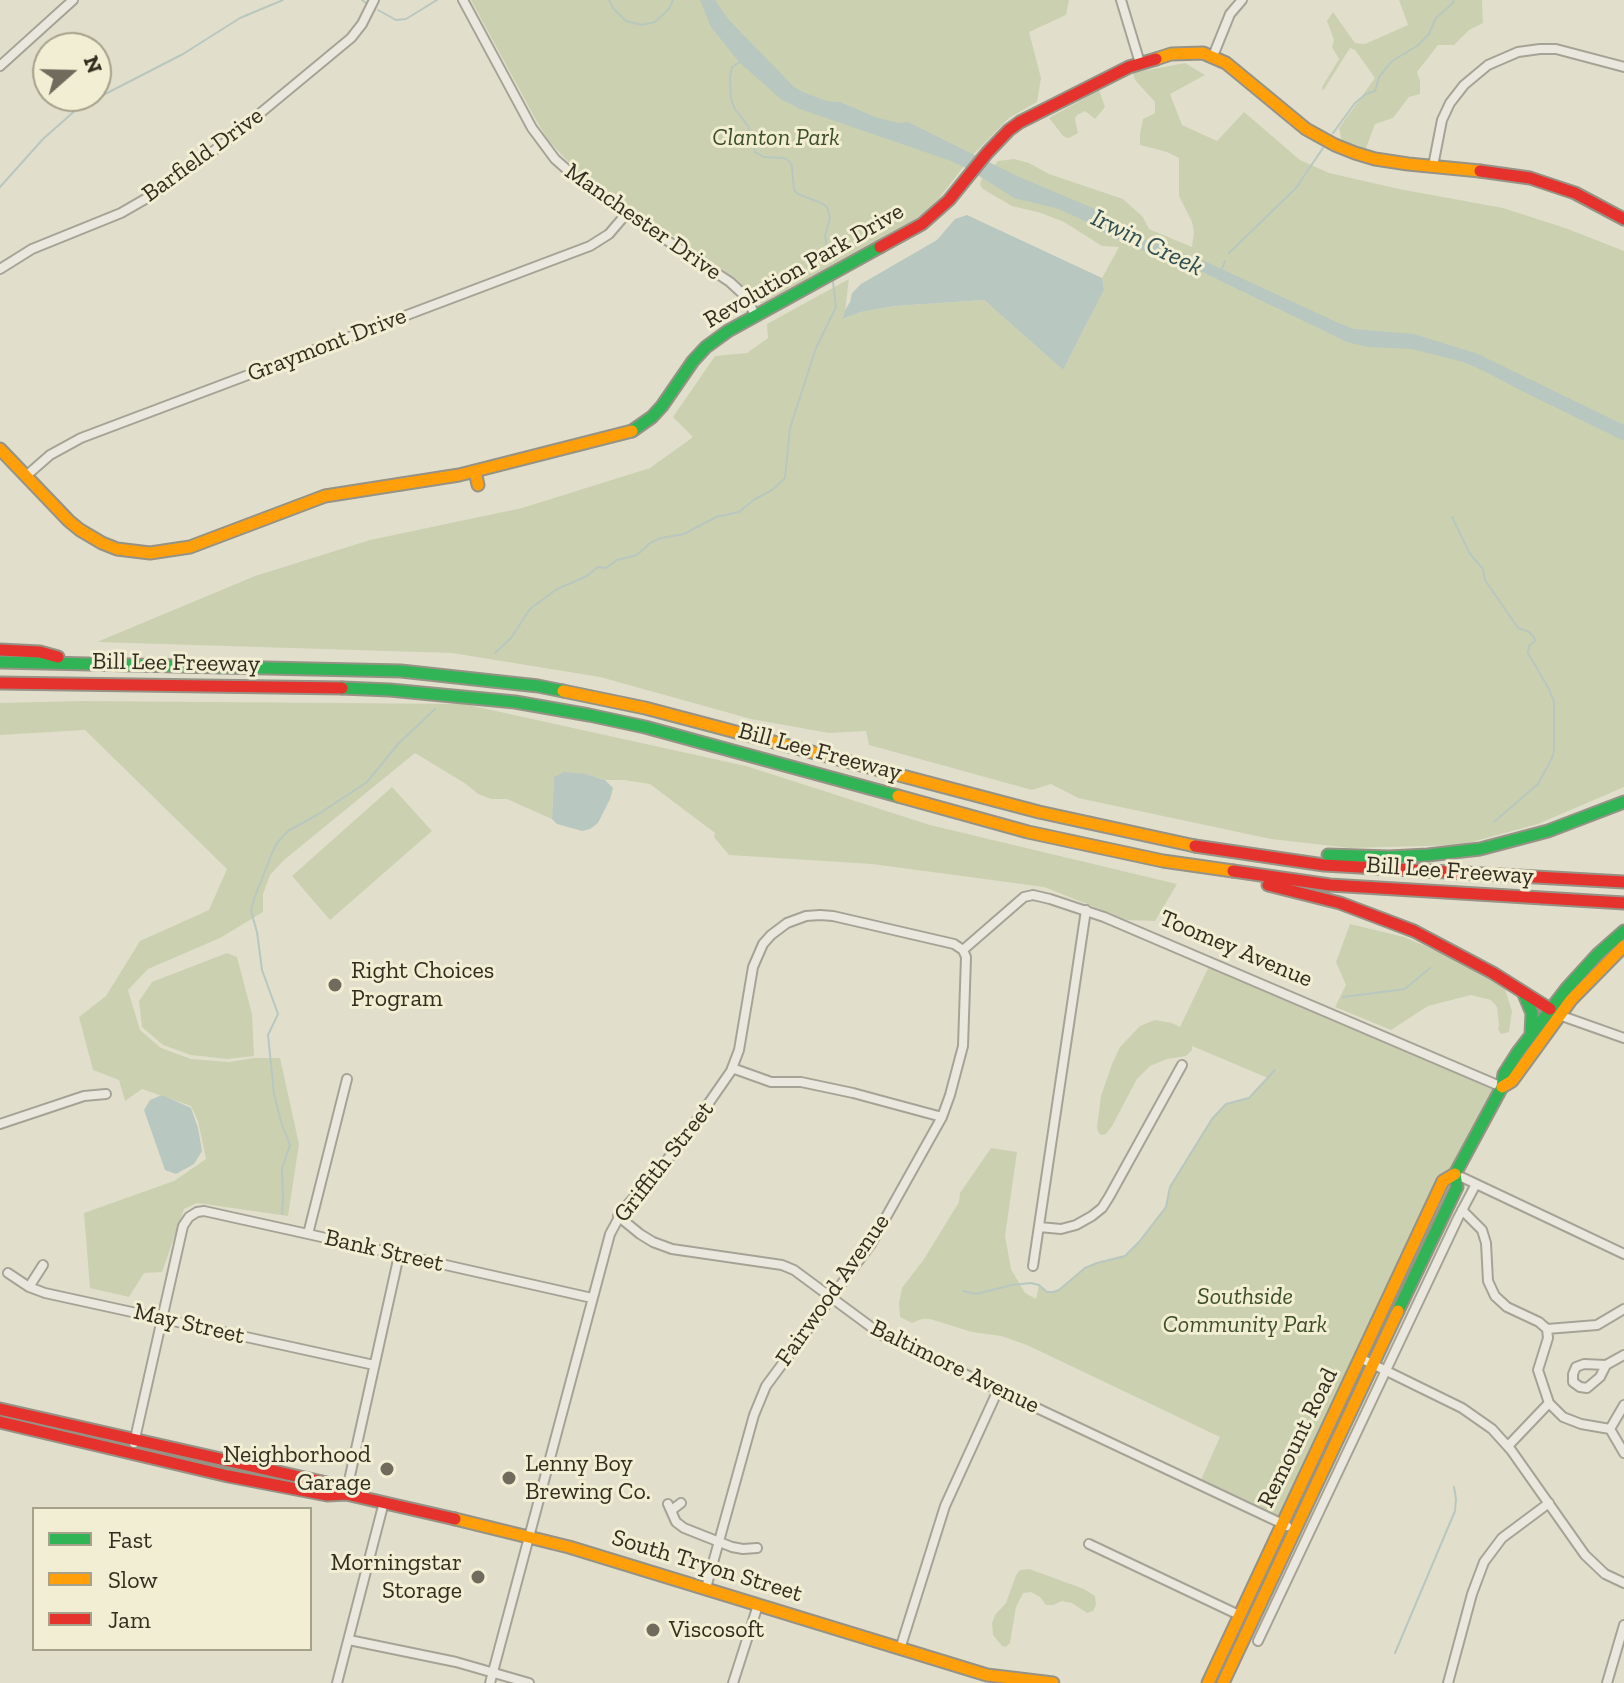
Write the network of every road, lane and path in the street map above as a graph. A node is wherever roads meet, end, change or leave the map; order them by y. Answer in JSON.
{"nodes":[{"id":1,"x":73,"y":0,"type":"edge"},
{"id":2,"x":374,"y":0,"type":"edge"},
{"id":3,"x":463,"y":0,"type":"edge"},
{"id":4,"x":1121,"y":0,"type":"edge"},
{"id":5,"x":1242,"y":0,"type":"edge"},
{"id":6,"x":1213,"y":56,"type":"junction"},
{"id":7,"x":1140,"y":63,"type":"junction"},
{"id":8,"x":0,"y":66,"type":"edge"},
{"id":9,"x":1624,"y":67,"type":"edge"},
{"id":10,"x":1433,"y":166,"type":"junction"},
{"id":11,"x":627,"y":213,"type":"junction"},
{"id":12,"x":1624,"y":219,"type":"edge"},
{"id":13,"x":0,"y":269,"type":"edge"},
{"id":14,"x":756,"y":316,"type":"junction"},
{"id":15,"x":0,"y":449,"type":"edge"},
{"id":16,"x":475,"y":471,"type":"junction"},
{"id":17,"x":26,"y":476,"type":"junction"},
{"id":18,"x":478,"y":485,"type":"dead end"},
{"id":19,"x":0,"y":650,"type":"edge"},
{"id":20,"x":0,"y":662,"type":"edge"},
{"id":21,"x":86,"y":664,"type":"junction"},
{"id":22,"x":0,"y":683,"type":"edge"},
{"id":23,"x":132,"y":684,"type":"junction"},
{"id":24,"x":0,"y":694,"type":"edge"},
{"id":25,"x":1624,"y":802,"type":"edge"},
{"id":26,"x":1205,"y":848,"type":"junction"},
{"id":27,"x":1206,"y":868,"type":"junction"},
{"id":28,"x":1624,"y":882,"type":"edge"},
{"id":29,"x":1624,"y":903,"type":"edge"},
{"id":30,"x":1086,"y":910,"type":"junction"},
{"id":31,"x":1623,"y":932,"type":"edge"},
{"id":32,"x":1624,"y":946,"type":"edge"},
{"id":33,"x":963,"y":950,"type":"junction"},
{"id":34,"x":1521,"y":990,"type":"junction"},
{"id":35,"x":1555,"y":1012,"type":"junction"},
{"id":36,"x":1531,"y":1034,"type":"junction"},
{"id":37,"x":1624,"y":1038,"type":"edge"},
{"id":38,"x":1182,"y":1065,"type":"dead end"},
{"id":39,"x":732,"y":1068,"type":"junction"},
{"id":40,"x":347,"y":1079,"type":"dead end"},
{"id":41,"x":1502,"y":1087,"type":"junction"},
{"id":42,"x":106,"y":1094,"type":"dead end"},
{"id":43,"x":942,"y":1117,"type":"junction"},
{"id":44,"x":0,"y":1124,"type":"edge"},
{"id":45,"x":1455,"y":1174,"type":"junction"},
{"id":46,"x":1476,"y":1184,"type":"junction"},
{"id":47,"x":1462,"y":1210,"type":"junction"},
{"id":48,"x":618,"y":1216,"type":"junction"},
{"id":49,"x":1039,"y":1227,"type":"junction"},
{"id":50,"x":308,"y":1234,"type":"junction"},
{"id":51,"x":1624,"y":1254,"type":"edge"},
{"id":52,"x":399,"y":1255,"type":"junction"},
{"id":53,"x":43,"y":1265,"type":"dead end"},
{"id":54,"x":1033,"y":1266,"type":"dead end"},
{"id":55,"x":8,"y":1273,"type":"dead end"},
{"id":56,"x":29,"y":1287,"type":"junction"},
{"id":57,"x":592,"y":1298,"type":"junction"},
{"id":58,"x":832,"y":1298,"type":"junction"},
{"id":59,"x":1624,"y":1309,"type":"edge"},
{"id":60,"x":163,"y":1318,"type":"junction"},
{"id":61,"x":1547,"y":1329,"type":"junction"},
{"id":62,"x":1624,"y":1355,"type":"edge"},
{"id":63,"x":1360,"y":1358,"type":"junction"},
{"id":64,"x":1373,"y":1364,"type":"junction"},
{"id":65,"x":374,"y":1365,"type":"junction"},
{"id":66,"x":1606,"y":1365,"type":"dead end"},
{"id":67,"x":1386,"y":1371,"type":"junction"},
{"id":68,"x":998,"y":1390,"type":"junction"},
{"id":69,"x":1549,"y":1403,"type":"junction"},
{"id":70,"x":1624,"y":1405,"type":"edge"},
{"id":71,"x":0,"y":1409,"type":"edge"},
{"id":72,"x":0,"y":1422,"type":"edge"},
{"id":73,"x":1610,"y":1429,"type":"junction"},
{"id":74,"x":133,"y":1446,"type":"junction"},
{"id":75,"x":1508,"y":1446,"type":"junction"},
{"id":76,"x":1624,"y":1453,"type":"edge"},
{"id":77,"x":346,"y":1494,"type":"junction"},
{"id":78,"x":384,"y":1502,"type":"junction"},
{"id":79,"x":681,"y":1503,"type":"dead end"},
{"id":80,"x":1549,"y":1503,"type":"junction"},
{"id":81,"x":1281,"y":1523,"type":"junction"},
{"id":82,"x":1294,"y":1530,"type":"junction"},
{"id":83,"x":529,"y":1537,"type":"junction"},
{"id":84,"x":719,"y":1540,"type":"junction"},
{"id":85,"x":1089,"y":1544,"type":"dead end"},
{"id":86,"x":757,"y":1548,"type":"dead end"},
{"id":87,"x":1624,"y":1583,"type":"edge"},
{"id":88,"x":706,"y":1588,"type":"junction"},
{"id":89,"x":758,"y":1605,"type":"junction"},
{"id":90,"x":1239,"y":1615,"type":"junction"},
{"id":91,"x":1624,"y":1625,"type":"edge"},
{"id":92,"x":349,"y":1640,"type":"junction"},
{"id":93,"x":1258,"y":1641,"type":"dead end"},
{"id":94,"x":900,"y":1649,"type":"junction"},
{"id":95,"x":493,"y":1672,"type":"junction"},
{"id":96,"x":337,"y":1683,"type":"edge"},
{"id":97,"x":490,"y":1683,"type":"edge"},
{"id":98,"x":529,"y":1683,"type":"edge"},
{"id":99,"x":733,"y":1683,"type":"edge"},
{"id":100,"x":1053,"y":1683,"type":"edge"},
{"id":101,"x":1208,"y":1683,"type":"edge"},
{"id":102,"x":1223,"y":1683,"type":"edge"},
{"id":103,"x":1448,"y":1683,"type":"edge"},
{"id":104,"x":1607,"y":1683,"type":"edge"}],
"edges":[{"from":1,"to":8,"type":"street"},
{"from":2,"to":13,"type":"street","name":"Barfield Drive"},
{"from":3,"to":11,"type":"street","name":"Manchester Drive"},
{"from":4,"to":7,"type":"street"},
{"from":5,"to":6,"type":"street"},
{"from":6,"to":7,"type":"main road","name":"Revolution Park Drive"},
{"from":6,"to":10,"type":"main road"},
{"from":7,"to":14,"type":"main road","name":"Revolution Park Drive"},
{"from":9,"to":10,"type":"street"},
{"from":10,"to":12,"type":"main road"},
{"from":11,"to":14,"type":"street","name":"Manchester Drive"},
{"from":11,"to":17,"type":"street","name":"Graymont Drive"},
{"from":14,"to":16,"type":"main road","name":"Revolution Park Drive"},
{"from":15,"to":17,"type":"main road","name":"Revolution Park Drive"},
{"from":16,"to":17,"type":"main road","name":"Revolution Park Drive"},
{"from":16,"to":18,"type":"main road"},
{"from":19,"to":21,"type":"main road"},
{"from":20,"to":21,"type":"main road","name":"Bill Lee Freeway"},
{"from":21,"to":26,"type":"main road","name":"Bill Lee Freeway"},
{"from":22,"to":23,"type":"main road","name":"Bill Lee Freeway"},
{"from":23,"to":24,"type":"main road"},
{"from":23,"to":27,"type":"main road","name":"Bill Lee Freeway"},
{"from":25,"to":26,"type":"main road"},
{"from":26,"to":28,"type":"main road","name":"Bill Lee Freeway"},
{"from":27,"to":29,"type":"main road","name":"Bill Lee Freeway"},
{"from":27,"to":34,"type":"main road"},
{"from":30,"to":33,"type":"street","name":"Toomey Avenue"},
{"from":30,"to":41,"type":"street","name":"Toomey Avenue"},
{"from":30,"to":49,"type":"street"},
{"from":31,"to":35,"type":"main road","name":"Remount Road"},
{"from":32,"to":35,"type":"main road","name":"Remount Road"},
{"from":33,"to":39,"type":"street","name":"Griffith Street"},
{"from":33,"to":43,"type":"street","name":"Fairwood Avenue"},
{"from":34,"to":35,"type":"main road"},
{"from":34,"to":36,"type":"main road"},
{"from":35,"to":36,"type":"main road","name":"Remount Road"},
{"from":35,"to":37,"type":"street"},
{"from":35,"to":41,"type":"main road","name":"Remount Road"},
{"from":36,"to":41,"type":"main road","name":"Remount Road"},
{"from":38,"to":49,"type":"street"},
{"from":39,"to":43,"type":"street"},
{"from":39,"to":48,"type":"street","name":"Griffith Street"},
{"from":40,"to":50,"type":"street"},
{"from":41,"to":45,"type":"main road","name":"Remount Road"},
{"from":42,"to":44,"type":"street"},
{"from":43,"to":58,"type":"street","name":"Fairwood Avenue"},
{"from":45,"to":46,"type":"street"},
{"from":45,"to":63,"type":"main road","name":"Remount Road"},
{"from":45,"to":64,"type":"main road","name":"Remount Road"},
{"from":46,"to":47,"type":"street"},
{"from":46,"to":51,"type":"street"},
{"from":47,"to":61,"type":"street"},
{"from":47,"to":67,"type":"street"},
{"from":48,"to":57,"type":"street","name":"Griffith Street"},
{"from":48,"to":58,"type":"street","name":"Baltimore Avenue"},
{"from":49,"to":54,"type":"street"},
{"from":50,"to":52,"type":"street","name":"Bank Street"},
{"from":50,"to":60,"type":"street","name":"Bank Street"},
{"from":52,"to":57,"type":"street","name":"Bank Street"},
{"from":52,"to":65,"type":"street"},
{"from":53,"to":56,"type":"street"},
{"from":55,"to":56,"type":"street","name":"May Street"},
{"from":56,"to":60,"type":"street","name":"May Street"},
{"from":57,"to":83,"type":"street","name":"Griffith Street"},
{"from":58,"to":68,"type":"street","name":"Baltimore Avenue"},
{"from":58,"to":84,"type":"street","name":"Fairwood Avenue"},
{"from":59,"to":61,"type":"street"},
{"from":60,"to":65,"type":"street","name":"May Street"},
{"from":60,"to":74,"type":"street"},
{"from":61,"to":69,"type":"street"},
{"from":62,"to":66,"type":"street"},
{"from":63,"to":64,"type":"street"},
{"from":63,"to":81,"type":"main road","name":"Remount Road"},
{"from":64,"to":67,"type":"street"},
{"from":64,"to":82,"type":"main road","name":"Remount Road"},
{"from":65,"to":77,"type":"street"},
{"from":67,"to":75,"type":"street"},
{"from":67,"to":93,"type":"street"},
{"from":68,"to":81,"type":"street","name":"Baltimore Avenue"},
{"from":68,"to":94,"type":"street"},
{"from":69,"to":73,"type":"street"},
{"from":69,"to":75,"type":"street"},
{"from":70,"to":73,"type":"street"},
{"from":71,"to":74,"type":"main road","name":"South Tryon Street"},
{"from":72,"to":74,"type":"main road","name":"South Tryon Street"},
{"from":73,"to":76,"type":"street"},
{"from":74,"to":77,"type":"main road","name":"South Tryon Street"},
{"from":75,"to":80,"type":"street"},
{"from":77,"to":78,"type":"main road","name":"South Tryon Street"},
{"from":78,"to":83,"type":"main road","name":"South Tryon Street"},
{"from":78,"to":92,"type":"street"},
{"from":79,"to":84,"type":"street"},
{"from":80,"to":87,"type":"street"},
{"from":80,"to":103,"type":"street"},
{"from":81,"to":82,"type":"street","name":"Baltimore Avenue"},
{"from":81,"to":90,"type":"main road","name":"Remount Road"},
{"from":82,"to":102,"type":"main road","name":"Remount Road"},
{"from":83,"to":88,"type":"main road","name":"South Tryon Street"},
{"from":83,"to":95,"type":"street","name":"Griffith Street"},
{"from":84,"to":86,"type":"street"},
{"from":84,"to":88,"type":"street","name":"Fairwood Avenue"},
{"from":85,"to":90,"type":"street"},
{"from":88,"to":89,"type":"main road","name":"South Tryon Street"},
{"from":89,"to":94,"type":"main road","name":"South Tryon Street"},
{"from":89,"to":99,"type":"street"},
{"from":90,"to":101,"type":"main road","name":"Remount Road"},
{"from":91,"to":104,"type":"street"},
{"from":92,"to":95,"type":"street"},
{"from":92,"to":96,"type":"street"},
{"from":94,"to":100,"type":"main road","name":"South Tryon Street"},
{"from":95,"to":97,"type":"street","name":"Griffith Street"},
{"from":95,"to":98,"type":"street"}]}
